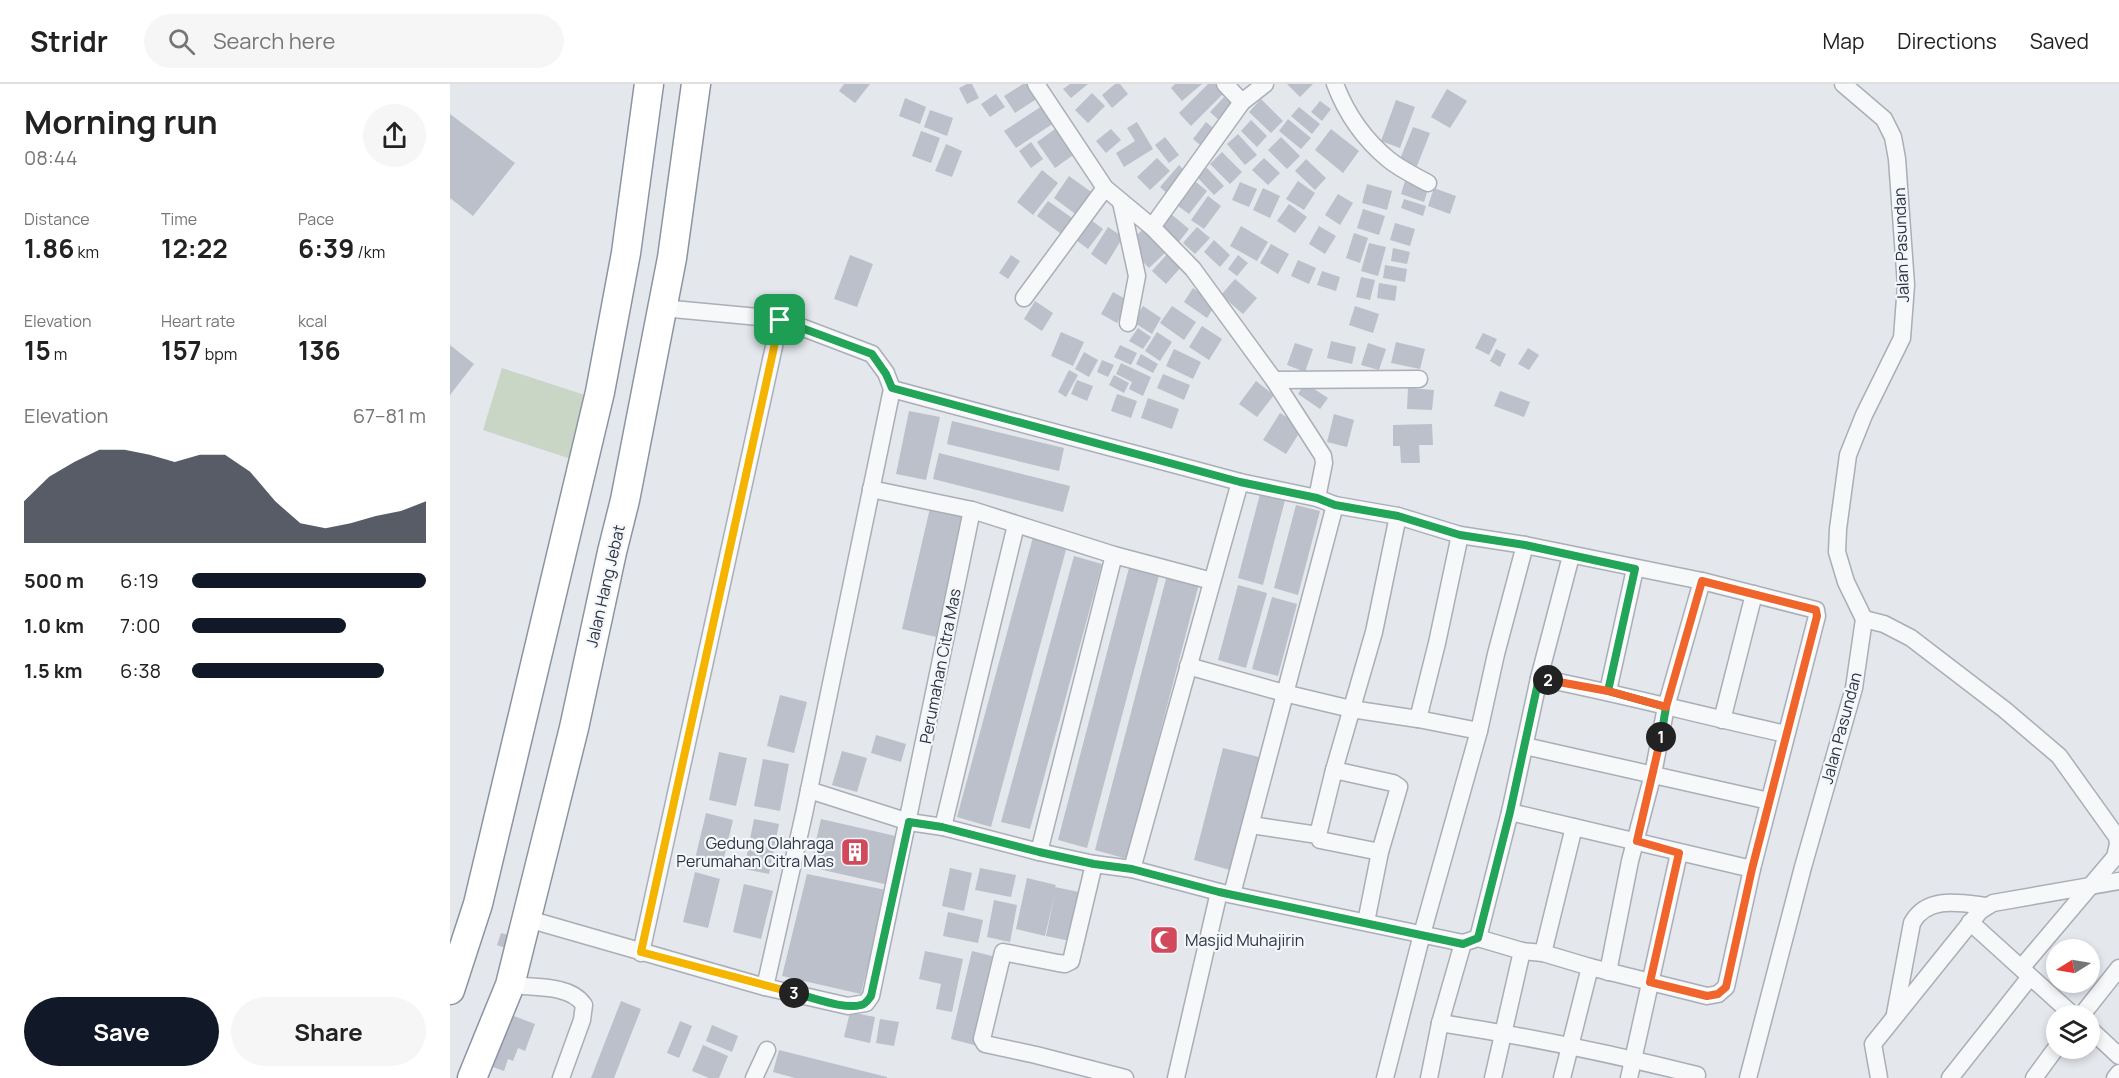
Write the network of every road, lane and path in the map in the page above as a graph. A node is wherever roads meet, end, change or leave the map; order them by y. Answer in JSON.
{"nodes":[{"id":1,"x":649,"y":84,"type":"edge"},
{"id":2,"x":696,"y":84,"type":"edge"},
{"id":3,"x":1036,"y":84,"type":"edge"},
{"id":4,"x":1225,"y":84,"type":"edge"},
{"id":5,"x":1265,"y":84,"type":"edge"},
{"id":6,"x":1335,"y":84,"type":"edge"},
{"id":7,"x":1843,"y":84,"type":"edge"},
{"id":8,"x":1242,"y":102,"type":"junction"},
{"id":9,"x":1428,"y":183,"type":"dead end"},
{"id":10,"x":1105,"y":188,"type":"junction"},
{"id":11,"x":1121,"y":202,"type":"junction"},
{"id":12,"x":1152,"y":227,"type":"junction"},
{"id":13,"x":1024,"y":298,"type":"dead end"},
{"id":14,"x":662,"y":308,"type":"junction"},
{"id":15,"x":780,"y":320,"type":"junction"},
{"id":16,"x":1128,"y":323,"type":"dead end"},
{"id":17,"x":1419,"y":379,"type":"dead end"},
{"id":18,"x":1274,"y":380,"type":"junction"},
{"id":19,"x":892,"y":388,"type":"junction"},
{"id":20,"x":1240,"y":482,"type":"junction"},
{"id":21,"x":871,"y":489,"type":"junction"},
{"id":22,"x":1317,"y":498,"type":"junction"},
{"id":23,"x":1335,"y":505,"type":"junction"},
{"id":24,"x":972,"y":510,"type":"junction"},
{"id":25,"x":1398,"y":516,"type":"junction"},
{"id":26,"x":1016,"y":525,"type":"junction"},
{"id":27,"x":1460,"y":535,"type":"junction"},
{"id":28,"x":1525,"y":545,"type":"junction"},
{"id":29,"x":1114,"y":555,"type":"junction"},
{"id":30,"x":1571,"y":555,"type":"junction"},
{"id":31,"x":1635,"y":569,"type":"junction"},
{"id":32,"x":1212,"y":581,"type":"junction"},
{"id":33,"x":1702,"y":581,"type":"junction"},
{"id":34,"x":1754,"y":594,"type":"junction"},
{"id":35,"x":1864,"y":619,"type":"junction"},
{"id":36,"x":1188,"y":666,"type":"junction"},
{"id":37,"x":1539,"y":678,"type":"junction"},
{"id":38,"x":1608,"y":691,"type":"junction"},
{"id":39,"x":1284,"y":693,"type":"junction"},
{"id":40,"x":1666,"y":707,"type":"junction"},
{"id":41,"x":1351,"y":709,"type":"junction"},
{"id":42,"x":1418,"y":719,"type":"junction"},
{"id":43,"x":1722,"y":720,"type":"junction"},
{"id":44,"x":1479,"y":731,"type":"junction"},
{"id":45,"x":1786,"y":734,"type":"junction"},
{"id":46,"x":1525,"y":746,"type":"junction"},
{"id":47,"x":1334,"y":770,"type":"junction"},
{"id":48,"x":1653,"y":774,"type":"junction"},
{"id":49,"x":809,"y":790,"type":"junction"},
{"id":50,"x":1769,"y":801,"type":"junction"},
{"id":51,"x":1510,"y":812,"type":"junction"},
{"id":52,"x":909,"y":822,"type":"junction"},
{"id":53,"x":1251,"y":825,"type":"junction"},
{"id":54,"x":1574,"y":826,"type":"junction"},
{"id":55,"x":942,"y":827,"type":"junction"},
{"id":56,"x":1318,"y":835,"type":"junction"},
{"id":57,"x":1637,"y":841,"type":"junction"},
{"id":58,"x":1039,"y":852,"type":"junction"},
{"id":59,"x":1380,"y":852,"type":"junction"},
{"id":60,"x":1679,"y":853,"type":"junction"},
{"id":61,"x":1094,"y":864,"type":"junction"},
{"id":62,"x":1132,"y":869,"type":"junction"},
{"id":63,"x":1752,"y":869,"type":"junction"},
{"id":64,"x":2119,"y":881,"type":"edge"},
{"id":65,"x":2089,"y":886,"type":"junction"},
{"id":66,"x":1225,"y":893,"type":"junction"},
{"id":67,"x":1987,"y":906,"type":"junction"},
{"id":68,"x":528,"y":919,"type":"junction"},
{"id":69,"x":1366,"y":922,"type":"junction"},
{"id":70,"x":1970,"y":922,"type":"junction"},
{"id":71,"x":1422,"y":934,"type":"junction"},
{"id":72,"x":1470,"y":941,"type":"junction"},
{"id":73,"x":1522,"y":951,"type":"junction"},
{"id":74,"x":641,"y":952,"type":"junction"},
{"id":75,"x":1543,"y":952,"type":"junction"},
{"id":76,"x":1590,"y":967,"type":"junction"},
{"id":77,"x":2119,"y":968,"type":"edge"},
{"id":78,"x":1608,"y":972,"type":"junction"},
{"id":79,"x":2026,"y":972,"type":"junction"},
{"id":80,"x":1650,"y":982,"type":"junction"},
{"id":81,"x":510,"y":985,"type":"junction"},
{"id":82,"x":765,"y":987,"type":"junction"},
{"id":83,"x":450,"y":990,"type":"edge"},
{"id":84,"x":2062,"y":1005,"type":"edge"},
{"id":85,"x":2090,"y":1005,"type":"edge"},
{"id":86,"x":1894,"y":1017,"type":"junction"},
{"id":87,"x":1440,"y":1023,"type":"junction"},
{"id":88,"x":1503,"y":1033,"type":"junction"},
{"id":89,"x":2100,"y":1038,"type":"edge"},
{"id":90,"x":1570,"y":1048,"type":"junction"},
{"id":91,"x":767,"y":1050,"type":"dead end"},
{"id":92,"x":2119,"y":1056,"type":"edge"},
{"id":93,"x":1633,"y":1059,"type":"junction"},
{"id":94,"x":2048,"y":1059,"type":"edge"},
{"id":95,"x":2119,"y":1073,"type":"edge"},
{"id":96,"x":1697,"y":1075,"type":"dead end"},
{"id":97,"x":472,"y":1078,"type":"edge"},
{"id":98,"x":561,"y":1078,"type":"edge"},
{"id":99,"x":756,"y":1078,"type":"edge"},
{"id":100,"x":1125,"y":1078,"type":"edge"},
{"id":101,"x":1176,"y":1078,"type":"edge"},
{"id":102,"x":1385,"y":1078,"type":"edge"},
{"id":103,"x":1429,"y":1078,"type":"edge"},
{"id":104,"x":1493,"y":1078,"type":"edge"},
{"id":105,"x":1562,"y":1078,"type":"edge"},
{"id":106,"x":1629,"y":1078,"type":"edge"},
{"id":107,"x":1748,"y":1078,"type":"edge"},
{"id":108,"x":1879,"y":1078,"type":"edge"},
{"id":109,"x":1950,"y":1078,"type":"edge"},
{"id":110,"x":2034,"y":1078,"type":"edge"},
{"id":111,"x":2115,"y":1078,"type":"edge"}],
"edges":[{"from":1,"to":83,"type":"highway"},
{"from":2,"to":14,"type":"highway","name":"Jalan Hang Jebat"},
{"from":3,"to":10,"type":"street"},
{"from":4,"to":8,"type":"street"},
{"from":5,"to":8,"type":"street"},
{"from":6,"to":9,"type":"street"},
{"from":7,"to":35,"type":"street","name":"Jalan Pasundan"},
{"from":8,"to":12,"type":"street"},
{"from":10,"to":11,"type":"street"},
{"from":10,"to":13,"type":"street"},
{"from":11,"to":12,"type":"street"},
{"from":11,"to":16,"type":"street"},
{"from":12,"to":18,"type":"street"},
{"from":14,"to":15,"type":"street"},
{"from":14,"to":68,"type":"highway","name":"Jalan Hang Jebat"},
{"from":15,"to":19,"type":"street"},
{"from":15,"to":74,"type":"street"},
{"from":17,"to":18,"type":"street"},
{"from":18,"to":22,"type":"street"},
{"from":19,"to":20,"type":"street"},
{"from":19,"to":21,"type":"street"},
{"from":20,"to":22,"type":"street"},
{"from":20,"to":32,"type":"street"},
{"from":21,"to":24,"type":"street"},
{"from":21,"to":49,"type":"street"},
{"from":22,"to":23,"type":"street"},
{"from":23,"to":25,"type":"street"},
{"from":23,"to":39,"type":"street"},
{"from":24,"to":26,"type":"street"},
{"from":24,"to":52,"type":"street","name":"Perumahan Citra Mas"},
{"from":25,"to":27,"type":"street"},
{"from":25,"to":41,"type":"street"},
{"from":26,"to":29,"type":"street"},
{"from":26,"to":55,"type":"street"},
{"from":27,"to":28,"type":"street"},
{"from":27,"to":42,"type":"street"},
{"from":28,"to":30,"type":"street"},
{"from":28,"to":44,"type":"street"},
{"from":29,"to":32,"type":"street"},
{"from":29,"to":58,"type":"street"},
{"from":30,"to":31,"type":"street"},
{"from":30,"to":37,"type":"street"},
{"from":31,"to":33,"type":"street"},
{"from":31,"to":38,"type":"street"},
{"from":32,"to":36,"type":"street"},
{"from":33,"to":34,"type":"street"},
{"from":33,"to":40,"type":"street"},
{"from":34,"to":43,"type":"street"},
{"from":34,"to":45,"type":"street"},
{"from":35,"to":65,"type":"street"},
{"from":35,"to":107,"type":"street","name":"Jalan Pasundan"},
{"from":36,"to":39,"type":"street"},
{"from":36,"to":62,"type":"street"},
{"from":37,"to":38,"type":"street"},
{"from":37,"to":46,"type":"street"},
{"from":38,"to":40,"type":"street"},
{"from":39,"to":41,"type":"street"},
{"from":39,"to":53,"type":"street"},
{"from":40,"to":43,"type":"street"},
{"from":40,"to":48,"type":"street"},
{"from":41,"to":42,"type":"street"},
{"from":41,"to":47,"type":"street"},
{"from":42,"to":44,"type":"street"},
{"from":43,"to":45,"type":"street"},
{"from":44,"to":71,"type":"street"},
{"from":45,"to":50,"type":"street"},
{"from":46,"to":48,"type":"street"},
{"from":46,"to":51,"type":"street"},
{"from":47,"to":56,"type":"street"},
{"from":47,"to":59,"type":"street"},
{"from":48,"to":50,"type":"street"},
{"from":48,"to":57,"type":"street"},
{"from":49,"to":52,"type":"street"},
{"from":49,"to":82,"type":"street"},
{"from":50,"to":63,"type":"street"},
{"from":51,"to":54,"type":"street"},
{"from":51,"to":72,"type":"street"},
{"from":52,"to":55,"type":"street"},
{"from":52,"to":82,"type":"street","name":"Perumahan Citra Mas"},
{"from":53,"to":56,"type":"street"},
{"from":53,"to":66,"type":"street"},
{"from":54,"to":57,"type":"street"},
{"from":54,"to":75,"type":"street"},
{"from":55,"to":58,"type":"street"},
{"from":56,"to":59,"type":"street"},
{"from":57,"to":60,"type":"street"},
{"from":57,"to":78,"type":"street"},
{"from":58,"to":61,"type":"street"},
{"from":59,"to":69,"type":"street"},
{"from":60,"to":63,"type":"street"},
{"from":60,"to":80,"type":"street"},
{"from":61,"to":62,"type":"street"},
{"from":61,"to":100,"type":"street"},
{"from":62,"to":66,"type":"street"},
{"from":63,"to":80,"type":"street"},
{"from":64,"to":65,"type":"street"},
{"from":65,"to":67,"type":"street"},
{"from":65,"to":79,"type":"street"},
{"from":66,"to":69,"type":"street"},
{"from":66,"to":101,"type":"street"},
{"from":67,"to":70,"type":"street"},
{"from":67,"to":86,"type":"street"},
{"from":68,"to":74,"type":"street","name":"Perumahan Citra Mas"},
{"from":68,"to":81,"type":"highway","name":"Jalan Hang Jebat"},
{"from":69,"to":71,"type":"street"},
{"from":70,"to":79,"type":"street"},
{"from":70,"to":86,"type":"street"},
{"from":71,"to":72,"type":"street"},
{"from":71,"to":102,"type":"street"},
{"from":72,"to":73,"type":"street"},
{"from":72,"to":87,"type":"street"},
{"from":73,"to":75,"type":"street"},
{"from":73,"to":88,"type":"street"},
{"from":74,"to":82,"type":"street","name":"Perumahan Citra Mas"},
{"from":75,"to":76,"type":"street"},
{"from":76,"to":78,"type":"street"},
{"from":76,"to":90,"type":"street"},
{"from":77,"to":85,"type":"street"},
{"from":78,"to":80,"type":"street"},
{"from":79,"to":84,"type":"street"},
{"from":79,"to":109,"type":"street"},
{"from":80,"to":93,"type":"street"},
{"from":81,"to":97,"type":"highway","name":"Jalan Hang Jebat"},
{"from":81,"to":98,"type":"street"},
{"from":86,"to":108,"type":"street"},
{"from":87,"to":88,"type":"street"},
{"from":87,"to":103,"type":"street"},
{"from":88,"to":90,"type":"street"},
{"from":88,"to":104,"type":"street"},
{"from":89,"to":92,"type":"street"},
{"from":90,"to":93,"type":"street"},
{"from":90,"to":105,"type":"street"},
{"from":91,"to":99,"type":"street"},
{"from":93,"to":96,"type":"street"},
{"from":93,"to":106,"type":"street"},
{"from":94,"to":110,"type":"street"},
{"from":95,"to":111,"type":"street"}]}
